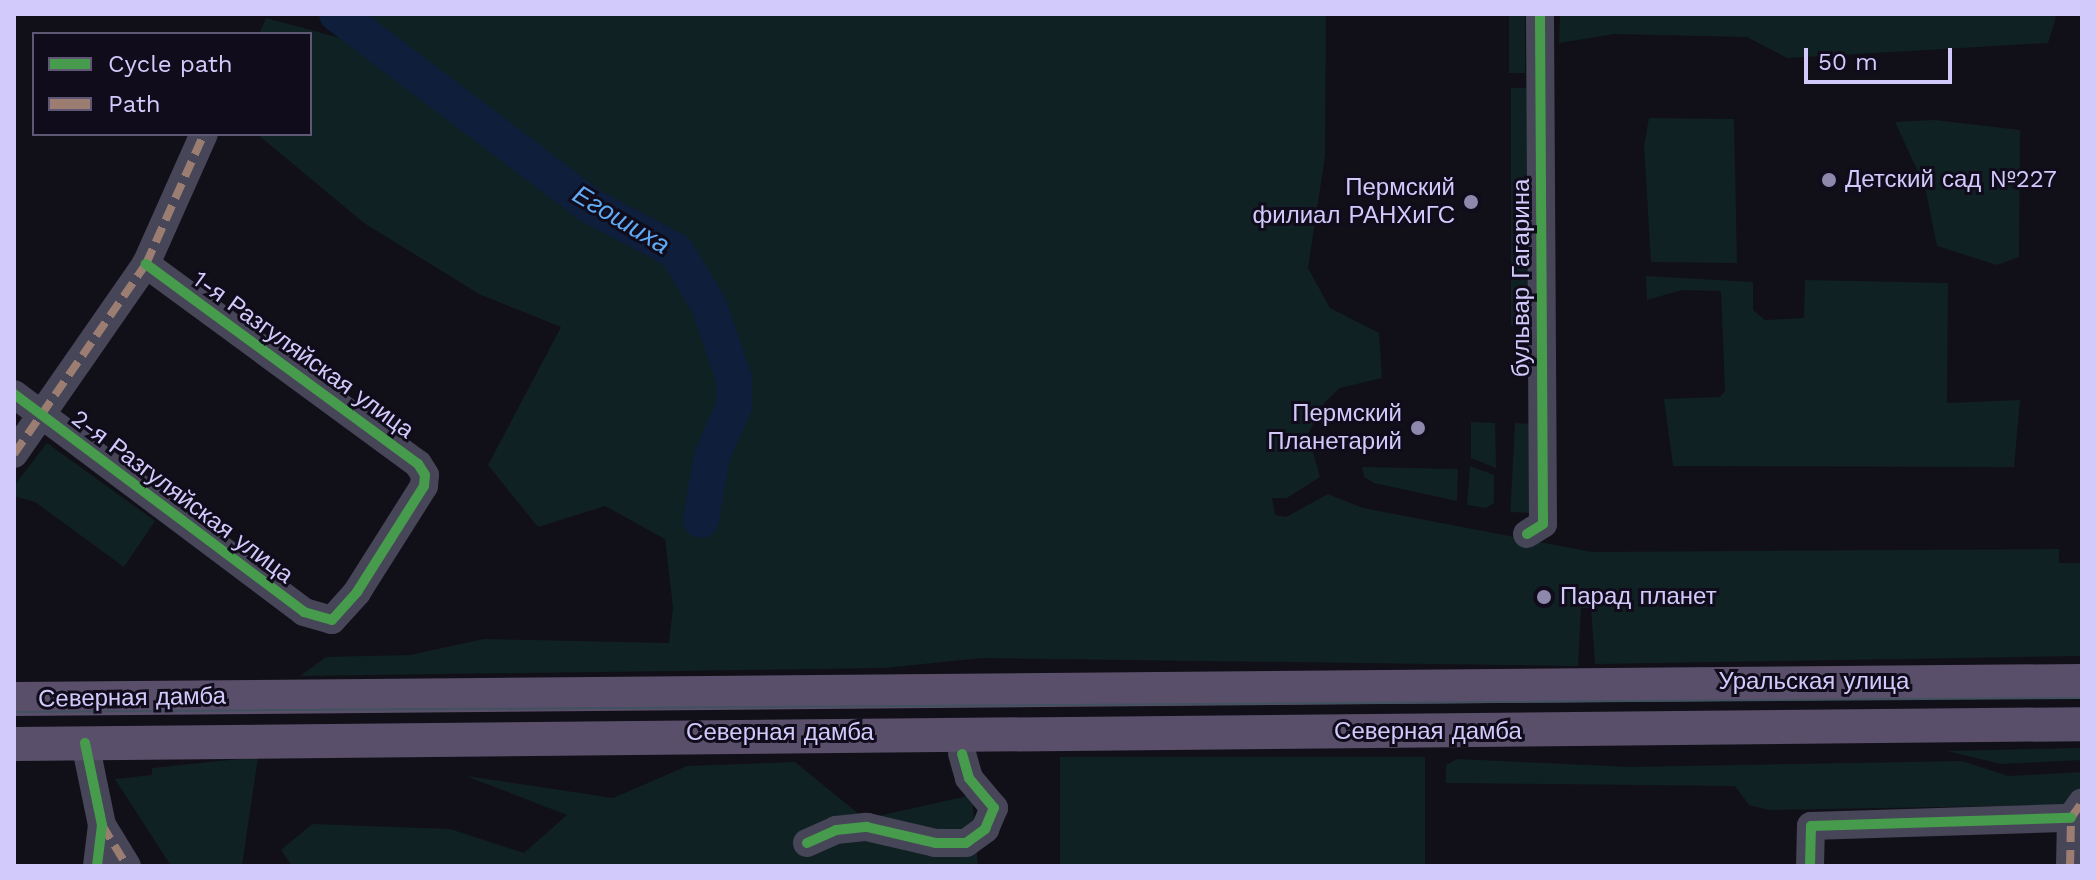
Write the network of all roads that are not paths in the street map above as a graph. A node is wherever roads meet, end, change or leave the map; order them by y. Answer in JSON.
{"nodes":[{"id":1,"x":1540,"y":14,"type":"edge"},
{"id":2,"x":203,"y":136,"type":"edge"},
{"id":3,"x":146,"y":264,"type":"junction"},
{"id":4,"x":14,"y":394,"type":"edge"},
{"id":5,"x":42,"y":416,"type":"junction"},
{"id":6,"x":14,"y":454,"type":"edge"},
{"id":7,"x":1527,"y":534,"type":"dead end"},
{"id":8,"x":332,"y":620,"type":"joint"},
{"id":9,"x":2082,"y":681,"type":"edge"},
{"id":10,"x":1546,"y":684,"type":"joint"},
{"id":11,"x":14,"y":699,"type":"edge"},
{"id":12,"x":2082,"y":724,"type":"edge"},
{"id":13,"x":1547,"y":732,"type":"joint"},
{"id":14,"x":85,"y":743,"type":"junction"},
{"id":15,"x":14,"y":744,"type":"edge"},
{"id":16,"x":962,"y":754,"type":"dead end"},
{"id":17,"x":2076,"y":810,"type":"edge"},
{"id":18,"x":102,"y":825,"type":"junction"},
{"id":19,"x":807,"y":843,"type":"dead end"},
{"id":20,"x":97,"y":866,"type":"edge"},
{"id":21,"x":127,"y":866,"type":"edge"},
{"id":22,"x":1810,"y":866,"type":"edge"},
{"id":23,"x":2070,"y":866,"type":"edge"}],
"edges":[{"from":1,"to":7,"type":"street","name":"бульвар Гагарина"},
{"from":2,"to":3,"type":"street"},
{"from":3,"to":5,"type":"street"},
{"from":3,"to":8,"type":"street","name":"1-я Разгуляйская улица"},
{"from":4,"to":5,"type":"street","name":"2-я Разгуляйская улица"},
{"from":5,"to":6,"type":"street"},
{"from":5,"to":8,"type":"street","name":"2-я Разгуляйская улица"},
{"from":9,"to":10,"type":"main road","name":"Уральская улица"},
{"from":10,"to":11,"type":"main road","name":"Северная дамба"},
{"from":12,"to":13,"type":"main road","name":"Уральская улица"},
{"from":13,"to":14,"type":"main road","name":"Северная дамба"},
{"from":14,"to":15,"type":"main road","name":"Северная дамба"},
{"from":14,"to":18,"type":"street"},
{"from":16,"to":19,"type":"street"},
{"from":17,"to":22,"type":"street"},
{"from":17,"to":23,"type":"street"},
{"from":18,"to":20,"type":"street"},
{"from":18,"to":21,"type":"street"}]}
